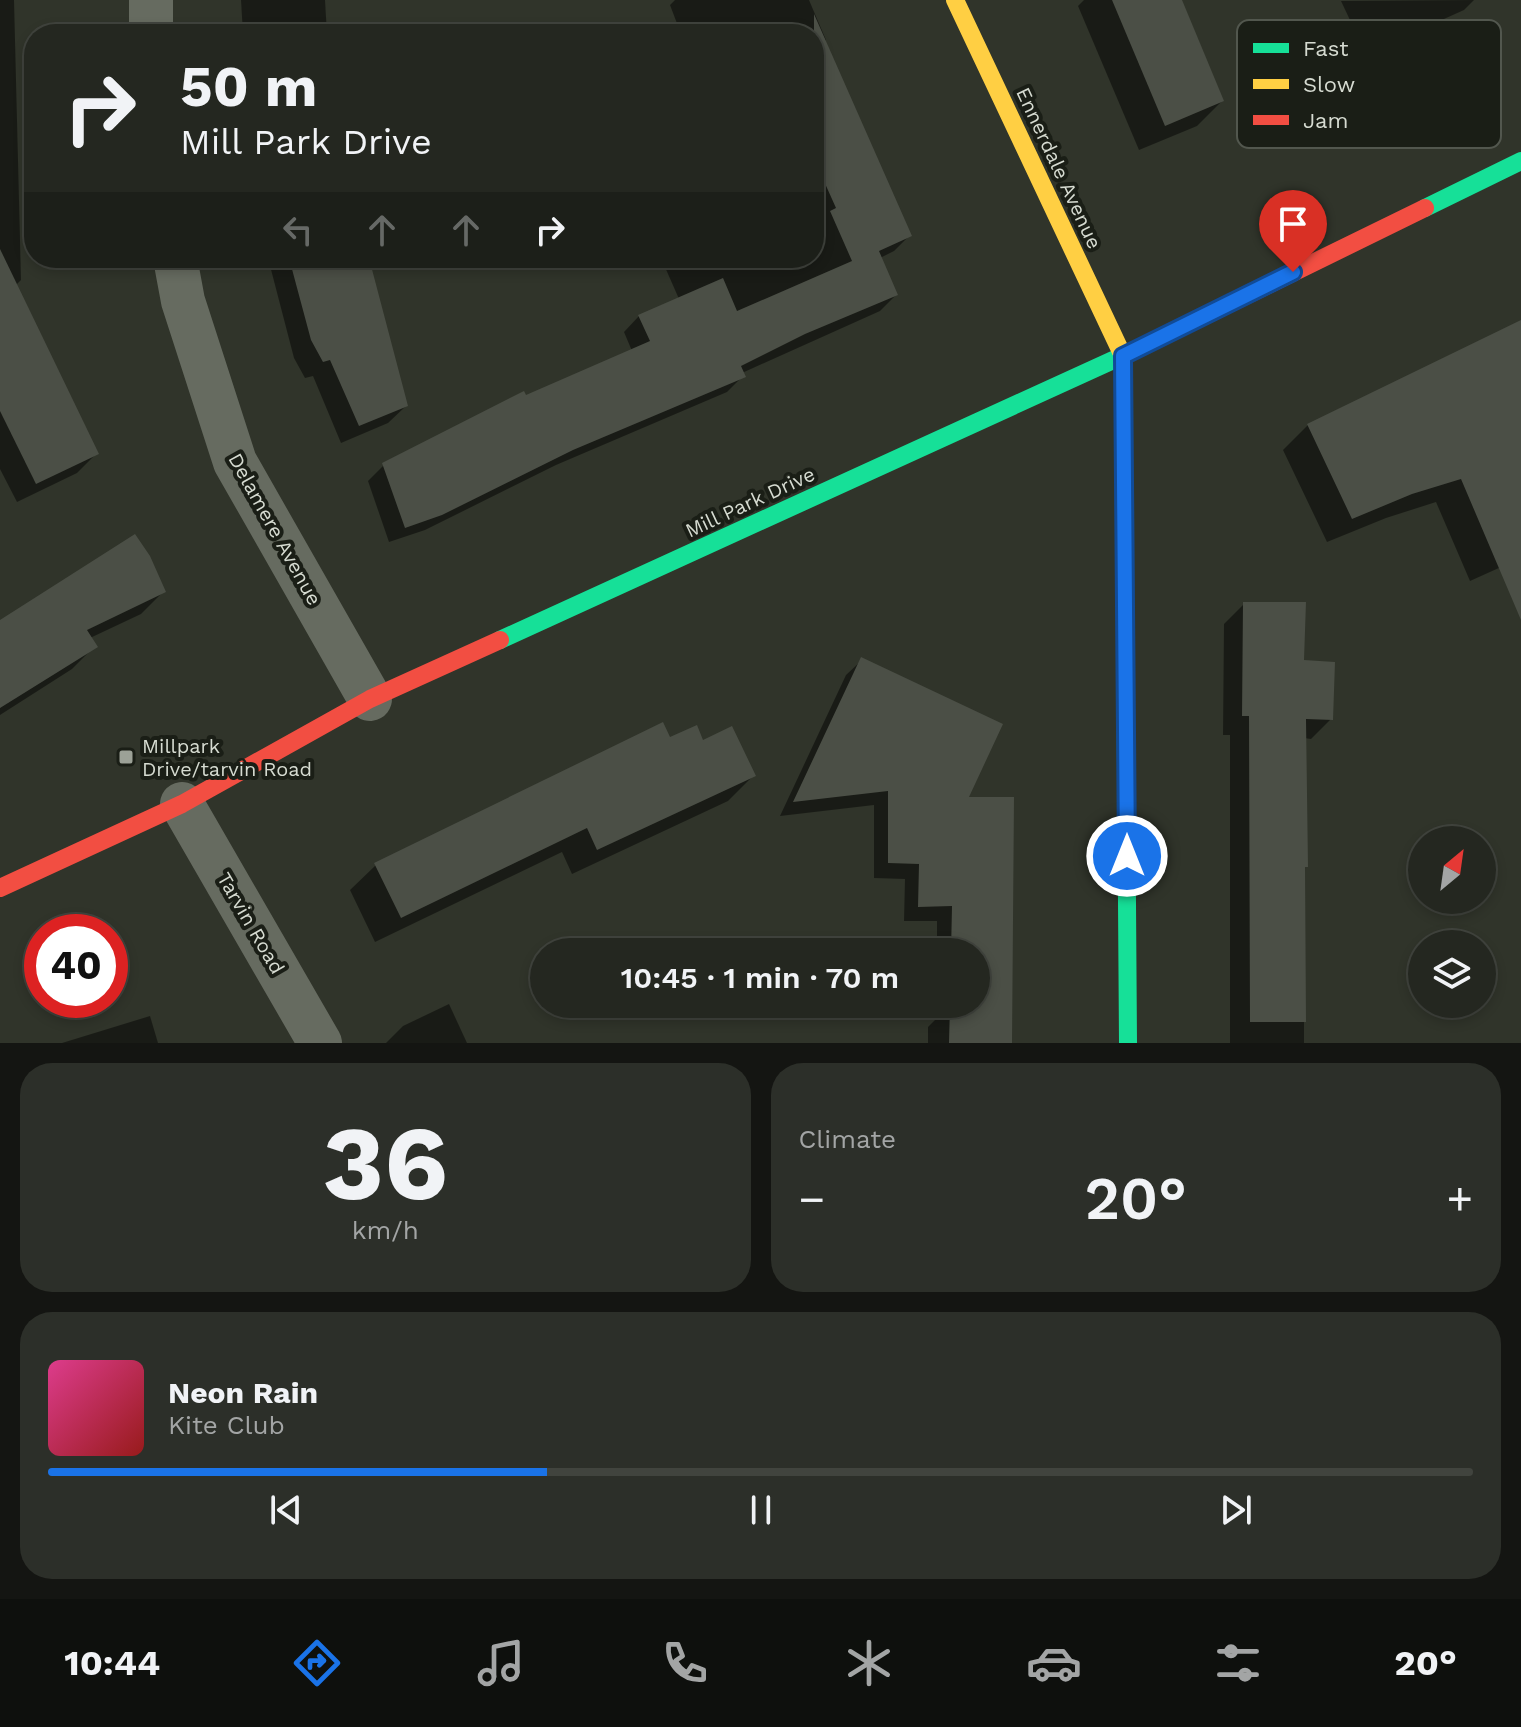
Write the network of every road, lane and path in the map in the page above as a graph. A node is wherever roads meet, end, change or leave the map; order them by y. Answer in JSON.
{"nodes":[{"id":1,"x":151,"y":0,"type":"edge"},
{"id":2,"x":955,"y":0,"type":"edge"},
{"id":3,"x":151,"y":24,"type":"edge"},
{"id":4,"x":1521,"y":161,"type":"edge"},
{"id":5,"x":177,"y":268,"type":"edge"},
{"id":6,"x":1123,"y":356,"type":"junction"},
{"id":7,"x":370,"y":699,"type":"junction"},
{"id":8,"x":182,"y":804,"type":"junction"},
{"id":9,"x":0,"y":888,"type":"edge"},
{"id":10,"x":320,"y":1043,"type":"edge"},
{"id":11,"x":1128,"y":1043,"type":"edge"}],
"edges":[{"from":1,"to":3,"type":"street"},
{"from":2,"to":6,"type":"street","name":"Ennerdale Avenue"},
{"from":4,"to":6,"type":"street","name":"Mill Park Drive"},
{"from":5,"to":7,"type":"street","name":"Delamere Avenue"},
{"from":6,"to":7,"type":"street","name":"Mill Park Drive"},
{"from":6,"to":11,"type":"street"},
{"from":7,"to":8,"type":"street","name":"Mill Park Drive"},
{"from":8,"to":9,"type":"street","name":"Mill Park Drive"},
{"from":8,"to":10,"type":"street","name":"Tarvin Road"}]}
